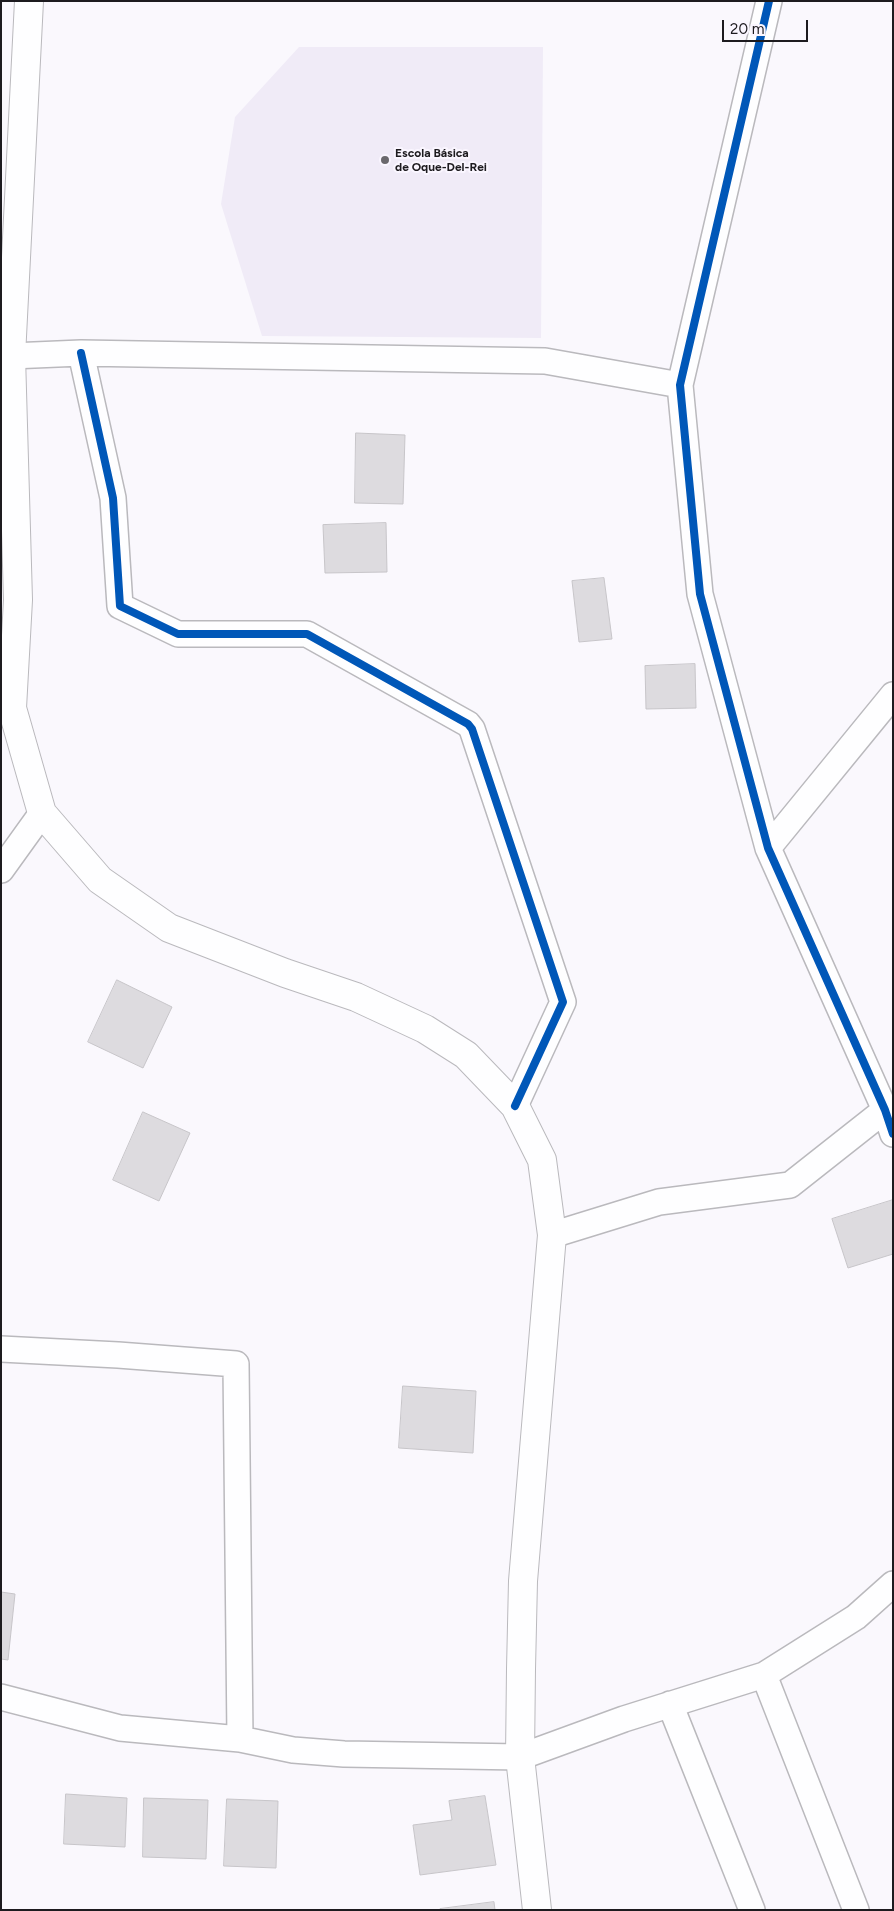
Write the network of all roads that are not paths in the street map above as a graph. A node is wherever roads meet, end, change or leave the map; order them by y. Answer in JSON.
{"nodes":[{"id":1,"x":29,"y":1,"type":"edge"},
{"id":2,"x":769,"y":1,"type":"edge"},
{"id":3,"x":81,"y":353,"type":"junction"},
{"id":4,"x":11,"y":356,"type":"junction"},
{"id":5,"x":680,"y":386,"type":"junction"},
{"id":6,"x":893,"y":695,"type":"edge"},
{"id":7,"x":42,"y":813,"type":"junction"},
{"id":8,"x":768,"y":848,"type":"junction"},
{"id":9,"x":1,"y":870,"type":"edge"},
{"id":10,"x":515,"y":1106,"type":"junction"},
{"id":11,"x":885,"y":1110,"type":"junction"},
{"id":12,"x":893,"y":1134,"type":"edge"},
{"id":13,"x":552,"y":1235,"type":"junction"},
{"id":14,"x":1,"y":1349,"type":"edge"},
{"id":15,"x":893,"y":1584,"type":"edge"},
{"id":16,"x":764,"y":1675,"type":"junction"},
{"id":17,"x":1,"y":1697,"type":"edge"},
{"id":18,"x":670,"y":1704,"type":"junction"},
{"id":19,"x":240,"y":1739,"type":"junction"},
{"id":20,"x":520,"y":1757,"type":"junction"},
{"id":21,"x":537,"y":1910,"type":"edge"},
{"id":22,"x":752,"y":1910,"type":"edge"},
{"id":23,"x":856,"y":1910,"type":"edge"}],
"edges":[{"from":1,"to":4,"type":"main road"},
{"from":2,"to":5,"type":"street"},
{"from":3,"to":4,"type":"street"},
{"from":3,"to":5,"type":"street"},
{"from":3,"to":10,"type":"street"},
{"from":4,"to":7,"type":"main road"},
{"from":5,"to":8,"type":"street"},
{"from":6,"to":8,"type":"street"},
{"from":7,"to":9,"type":"street"},
{"from":7,"to":10,"type":"main road"},
{"from":8,"to":11,"type":"street"},
{"from":10,"to":13,"type":"main road"},
{"from":11,"to":12,"type":"street"},
{"from":11,"to":13,"type":"street"},
{"from":13,"to":20,"type":"main road"},
{"from":14,"to":19,"type":"street"},
{"from":15,"to":16,"type":"street"},
{"from":16,"to":18,"type":"street"},
{"from":16,"to":23,"type":"street"},
{"from":17,"to":19,"type":"street"},
{"from":18,"to":20,"type":"street"},
{"from":18,"to":22,"type":"street"},
{"from":19,"to":20,"type":"street"},
{"from":20,"to":21,"type":"main road"}]}
